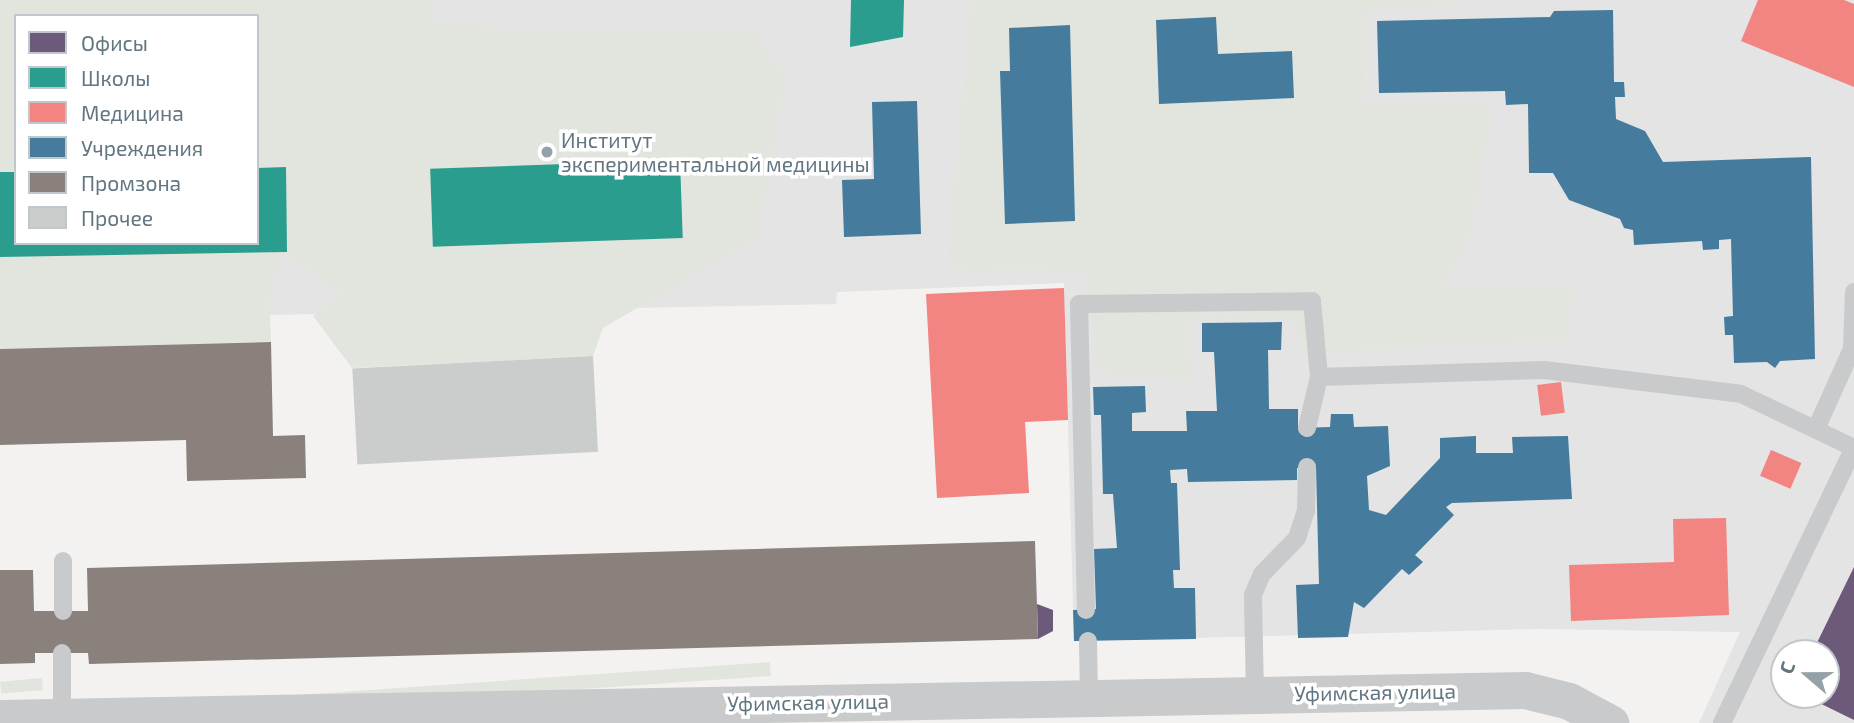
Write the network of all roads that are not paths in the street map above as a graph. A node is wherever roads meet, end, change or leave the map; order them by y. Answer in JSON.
{"nodes":[{"id":1,"x":1854,"y":292,"type":"edge"},
{"id":2,"x":1318,"y":377,"type":"junction"},
{"id":3,"x":1307,"y":428,"type":"dead end"},
{"id":4,"x":1816,"y":429,"type":"junction"},
{"id":5,"x":1854,"y":448,"type":"edge"},
{"id":6,"x":1307,"y":467,"type":"dead end"},
{"id":7,"x":63,"y":561,"type":"dead end"},
{"id":8,"x":1086,"y":610,"type":"dead end"},
{"id":9,"x":63,"y":611,"type":"dead end"},
{"id":10,"x":1088,"y":641,"type":"dead end"},
{"id":11,"x":62,"y":653,"type":"dead end"},
{"id":12,"x":1089,"y":697,"type":"junction"},
{"id":13,"x":1255,"y":708,"type":"edge"},
{"id":14,"x":424,"y":716,"type":"edge"},
{"id":15,"x":0,"y":718,"type":"edge"},
{"id":16,"x":76,"y":719,"type":"edge"},
{"id":17,"x":1610,"y":723,"type":"edge"},
{"id":18,"x":1723,"y":723,"type":"edge"}],
"edges":[{"from":1,"to":4,"type":"lane"},
{"from":2,"to":3,"type":"lane"},
{"from":2,"to":4,"type":"lane"},
{"from":2,"to":8,"type":"lane"},
{"from":4,"to":5,"type":"lane"},
{"from":5,"to":18,"type":"lane"},
{"from":6,"to":13,"type":"lane"},
{"from":7,"to":9,"type":"lane"},
{"from":10,"to":12,"type":"lane"},
{"from":11,"to":16,"type":"lane"},
{"from":12,"to":13,"type":"street","name":"Уфимская улица"},
{"from":12,"to":14,"type":"street","name":"Уфимская улица"},
{"from":13,"to":17,"type":"street","name":"Уфимская улица"},
{"from":14,"to":16,"type":"street","name":"Уфимская улица"},
{"from":15,"to":16,"type":"street","name":"Уфимская улица"}]}
